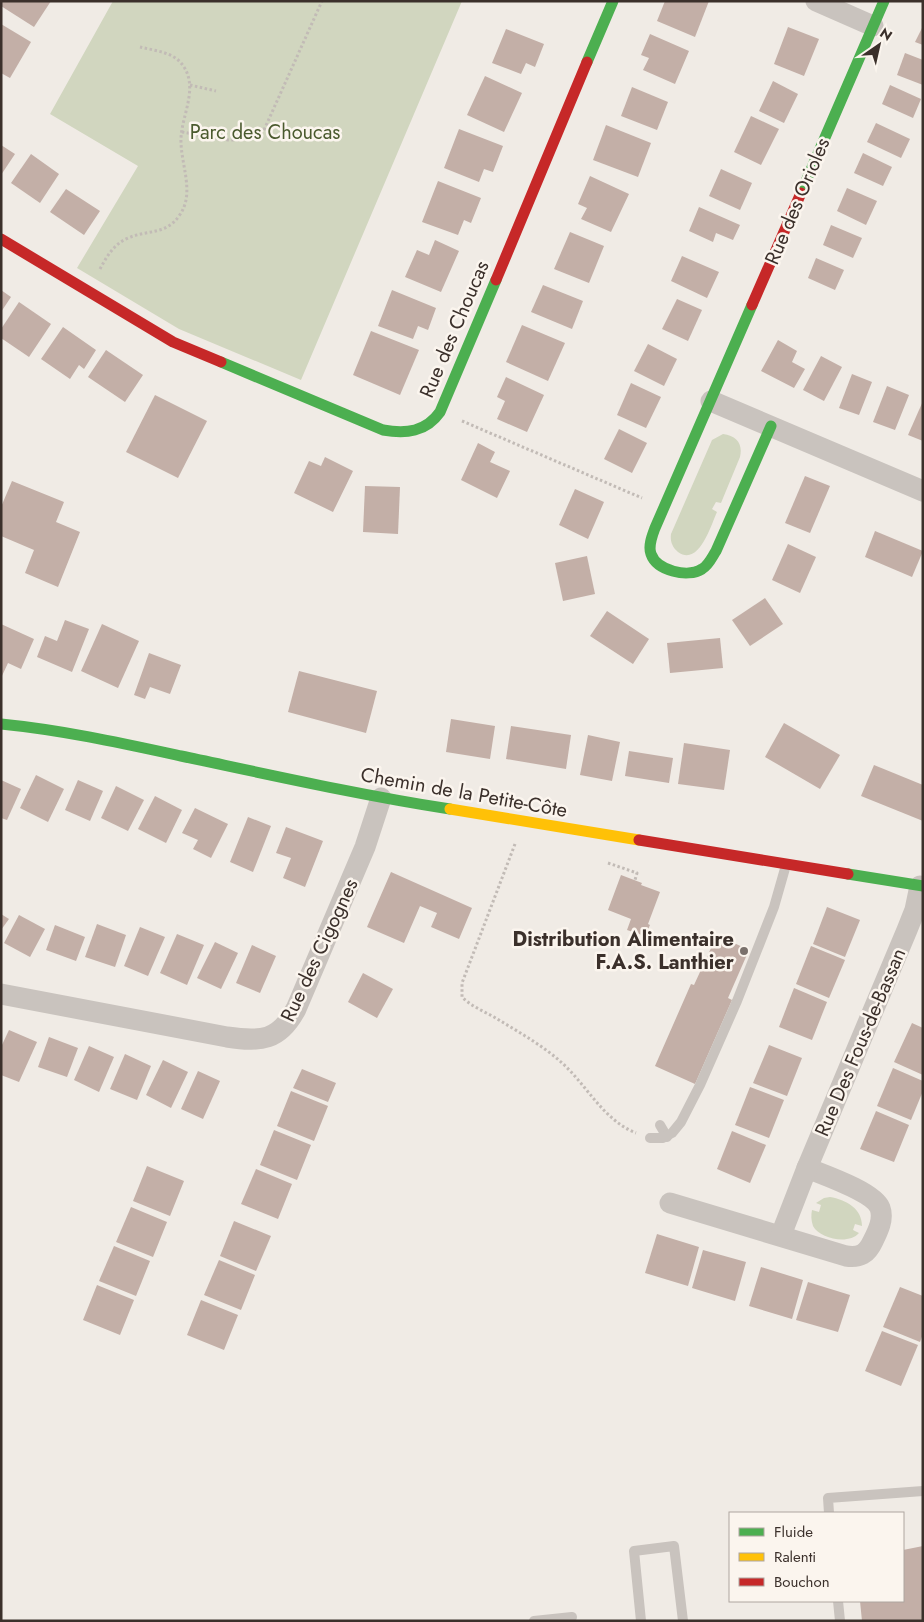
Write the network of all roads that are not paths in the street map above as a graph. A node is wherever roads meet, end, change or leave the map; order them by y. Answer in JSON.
{"nodes":[{"id":1,"x":613,"y":1,"type":"edge"},
{"id":2,"x":816,"y":1,"type":"edge"},
{"id":3,"x":884,"y":1,"type":"edge"},
{"id":4,"x":873,"y":26,"type":"junction"},
{"id":5,"x":1,"y":239,"type":"edge"},
{"id":6,"x":711,"y":400,"type":"junction"},
{"id":7,"x":771,"y":426,"type":"junction"},
{"id":8,"x":923,"y":491,"type":"edge"},
{"id":9,"x":1,"y":724,"type":"edge"},
{"id":10,"x":381,"y":798,"type":"junction"},
{"id":11,"x":786,"y":864,"type":"junction"},
{"id":12,"x":921,"y":886,"type":"edge"},
{"id":13,"x":1,"y":994,"type":"edge"},
{"id":14,"x":660,"y":1125,"type":"dead end"},
{"id":15,"x":667,"y":1137,"type":"junction"},
{"id":16,"x":650,"y":1138,"type":"road end"},
{"id":17,"x":807,"y":1168,"type":"junction"},
{"id":18,"x":670,"y":1203,"type":"dead end"},
{"id":19,"x":780,"y":1235,"type":"junction"},
{"id":20,"x":923,"y":1491,"type":"edge"},
{"id":21,"x":829,"y":1512,"type":"edge"},
{"id":22,"x":838,"y":1602,"type":"edge"},
{"id":23,"x":572,"y":1617,"type":"dead end"},
{"id":24,"x":534,"y":1621,"type":"edge"},
{"id":25,"x":642,"y":1621,"type":"edge"},
{"id":26,"x":683,"y":1621,"type":"edge"},
{"id":27,"x":840,"y":1621,"type":"edge"}],
"edges":[{"from":1,"to":5,"type":"street","name":"Rue des Choucas"},
{"from":2,"to":4,"type":"street"},
{"from":3,"to":4,"type":"street","name":"Rue des Orioles"},
{"from":4,"to":6,"type":"street","name":"Rue des Orioles"},
{"from":6,"to":7,"type":"street"},
{"from":6,"to":7,"type":"street","name":"Rue des Orioles"},
{"from":7,"to":8,"type":"street"},
{"from":9,"to":10,"type":"street","name":"Chemin de la Petite-Côte"},
{"from":10,"to":11,"type":"street","name":"Chemin de la Petite-Côte"},
{"from":10,"to":13,"type":"street","name":"Rue des Cigognes"},
{"from":11,"to":12,"type":"street","name":"Chemin de la Petite-Côte"},
{"from":11,"to":15,"type":"lane"},
{"from":12,"to":17,"type":"street","name":"Rue Des Fous-de-Bassan"},
{"from":14,"to":15,"type":"lane"},
{"from":15,"to":16,"type":"lane"},
{"from":17,"to":19,"type":"street","name":"Rue Des Fous-de-Bassan"},
{"from":17,"to":19,"type":"street"},
{"from":18,"to":19,"type":"street"},
{"from":20,"to":21,"type":"lane"},
{"from":22,"to":27,"type":"lane"},
{"from":23,"to":24,"type":"lane"},
{"from":25,"to":26,"type":"lane"}]}
